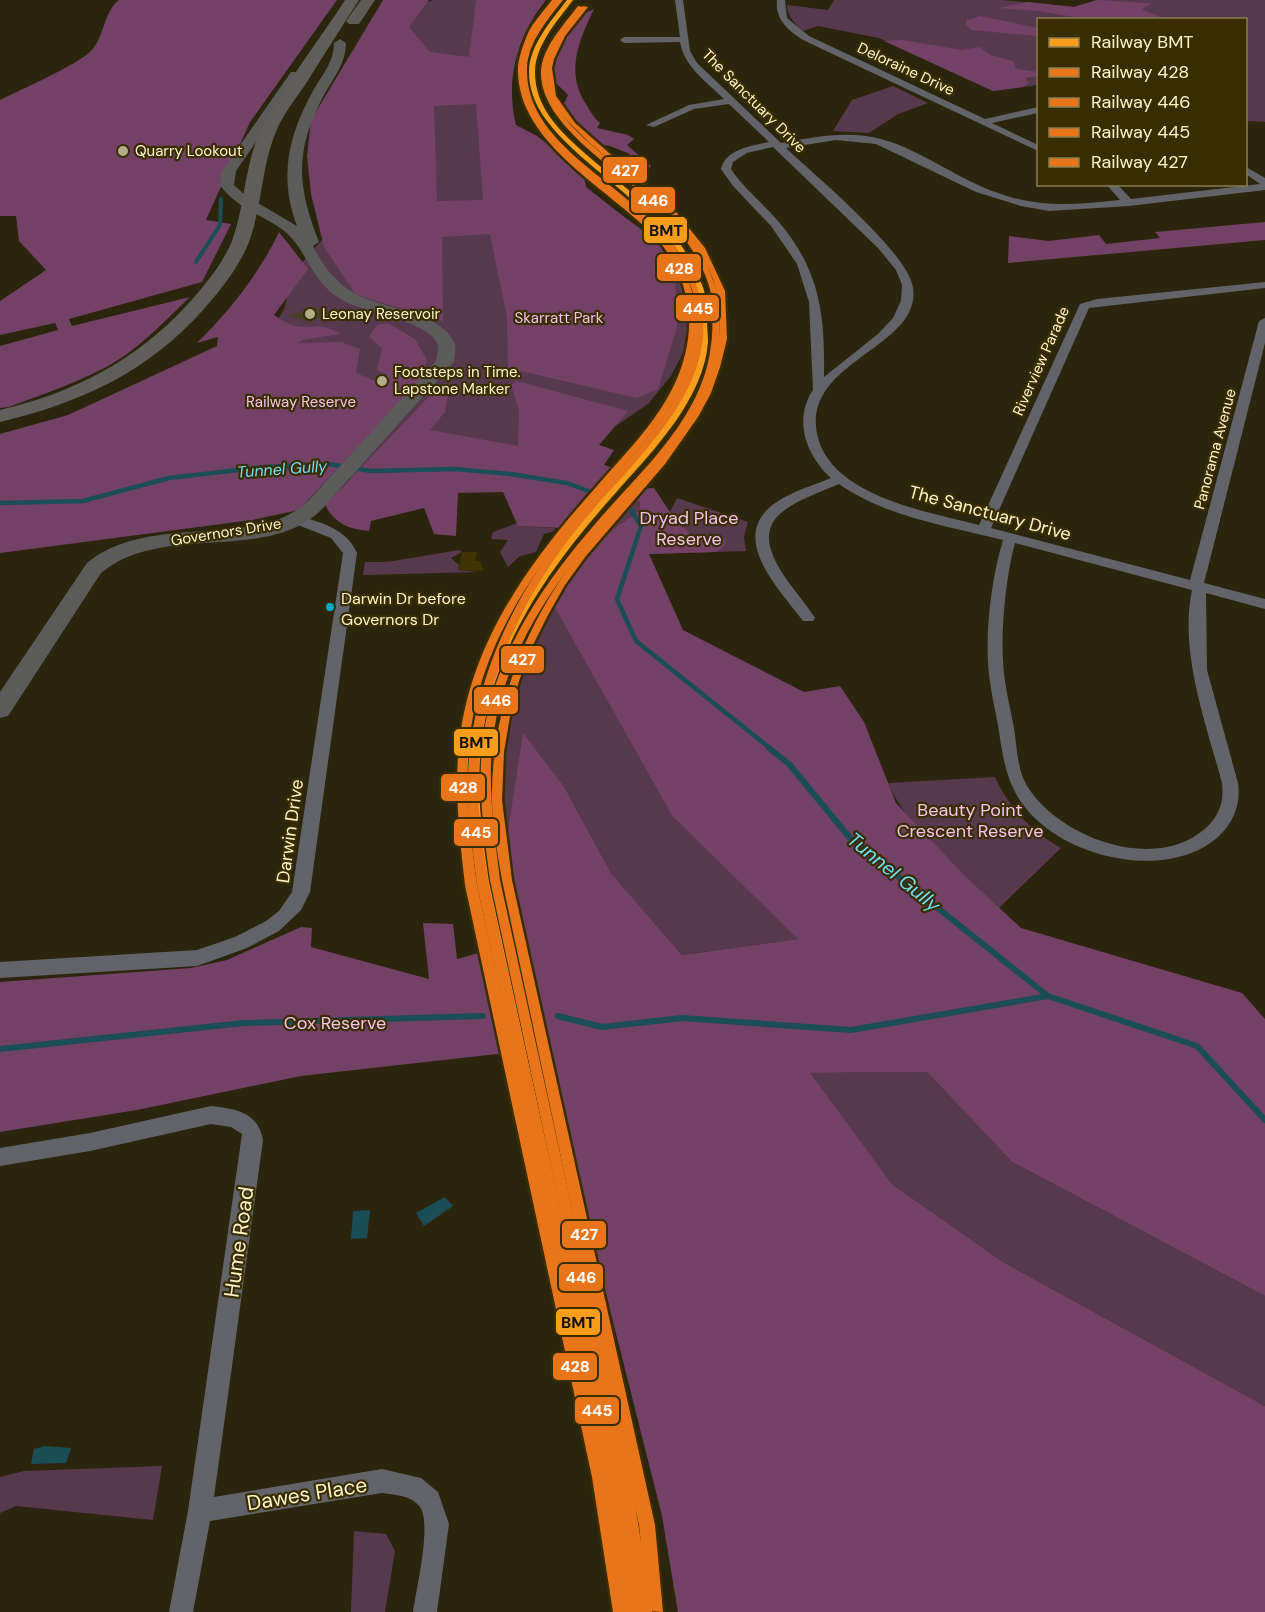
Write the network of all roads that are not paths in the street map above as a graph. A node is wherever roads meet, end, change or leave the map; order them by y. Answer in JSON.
{"nodes":[{"id":1,"x":352,"y":0,"type":"edge"},
{"id":2,"x":368,"y":0,"type":"edge"},
{"id":3,"x":679,"y":0,"type":"edge"},
{"id":4,"x":781,"y":0,"type":"edge"},
{"id":5,"x":354,"y":21,"type":"joint"},
{"id":6,"x":684,"y":39,"type":"junction"},
{"id":7,"x":624,"y":40,"type":"dead end"},
{"id":8,"x":322,"y":43,"type":"junction"},
{"id":9,"x":340,"y":43,"type":"junction"},
{"id":10,"x":730,"y":101,"type":"junction"},
{"id":11,"x":1037,"y":110,"type":"edge"},
{"id":12,"x":985,"y":122,"type":"junction"},
{"id":13,"x":651,"y":125,"type":"dead end"},
{"id":14,"x":776,"y":145,"type":"junction"},
{"id":15,"x":280,"y":147,"type":"dead end"},
{"id":16,"x":1037,"y":148,"type":"edge"},
{"id":17,"x":1247,"y":172,"type":"edge"},
{"id":18,"x":1265,"y":185,"type":"edge"},
{"id":19,"x":1113,"y":186,"type":"edge"},
{"id":20,"x":1129,"y":203,"type":"junction"},
{"id":21,"x":259,"y":205,"type":"junction"},
{"id":22,"x":323,"y":274,"type":"junction"},
{"id":23,"x":1264,"y":286,"type":"edge"},
{"id":24,"x":1265,"y":321,"type":"edge"},
{"id":25,"x":818,"y":363,"type":"junction"},
{"id":26,"x":842,"y":369,"type":"junction"},
{"id":27,"x":818,"y":388,"type":"junction"},
{"id":28,"x":0,"y":416,"type":"edge"},
{"id":29,"x":0,"y":425,"type":"edge"},
{"id":30,"x":839,"y":479,"type":"junction"},
{"id":31,"x":298,"y":520,"type":"junction"},
{"id":32,"x":983,"y":531,"type":"junction"},
{"id":33,"x":1010,"y":538,"type":"junction"},
{"id":34,"x":1198,"y":586,"type":"junction"},
{"id":35,"x":1265,"y":603,"type":"edge"},
{"id":36,"x":808,"y":618,"type":"dead end"},
{"id":37,"x":0,"y":710,"type":"edge"},
{"id":38,"x":0,"y":970,"type":"edge"},
{"id":39,"x":0,"y":1156,"type":"edge"},
{"id":40,"x":200,"y":1511,"type":"junction"},
{"id":41,"x":181,"y":1612,"type":"edge"},
{"id":42,"x":425,"y":1612,"type":"edge"}],
"edges":[{"from":1,"to":8,"type":"highway"},
{"from":2,"to":5,"type":"highway"},
{"from":3,"to":6,"type":"street","name":"The Sanctuary Drive"},
{"from":4,"to":12,"type":"street","name":"Deloraine Drive"},
{"from":5,"to":9,"type":"highway"},
{"from":6,"to":7,"type":"street"},
{"from":6,"to":10,"type":"street","name":"The Sanctuary Drive"},
{"from":8,"to":21,"type":"highway"},
{"from":8,"to":22,"type":"main road"},
{"from":9,"to":15,"type":"highway"},
{"from":9,"to":22,"type":"main road"},
{"from":10,"to":13,"type":"street"},
{"from":10,"to":14,"type":"street","name":"The Sanctuary Drive"},
{"from":11,"to":12,"type":"street"},
{"from":12,"to":16,"type":"street","name":"Deloraine Drive"},
{"from":14,"to":20,"type":"street"},
{"from":14,"to":25,"type":"street"},
{"from":14,"to":26,"type":"street","name":"The Sanctuary Drive"},
{"from":17,"to":18,"type":"street"},
{"from":18,"to":20,"type":"street"},
{"from":19,"to":20,"type":"street"},
{"from":21,"to":28,"type":"highway"},
{"from":21,"to":29,"type":"highway"},
{"from":22,"to":31,"type":"main road","name":"Governors Drive"},
{"from":23,"to":32,"type":"street","name":"Riverview Parade"},
{"from":24,"to":34,"type":"street","name":"Panorama Avenue"},
{"from":25,"to":26,"type":"street"},
{"from":25,"to":27,"type":"street"},
{"from":26,"to":27,"type":"street","name":"The Sanctuary Drive"},
{"from":27,"to":30,"type":"street","name":"The Sanctuary Drive"},
{"from":30,"to":32,"type":"street","name":"The Sanctuary Drive"},
{"from":30,"to":36,"type":"street"},
{"from":31,"to":37,"type":"main road","name":"Governors Drive"},
{"from":31,"to":38,"type":"street","name":"Darwin Drive"},
{"from":32,"to":33,"type":"street","name":"The Sanctuary Drive"},
{"from":33,"to":34,"type":"street","name":"The Sanctuary Drive"},
{"from":33,"to":34,"type":"street","name":"Panorama Avenue"},
{"from":34,"to":35,"type":"street","name":"The Sanctuary Drive"},
{"from":39,"to":40,"type":"street","name":"Hume Road"},
{"from":40,"to":41,"type":"street","name":"Hume Road"},
{"from":40,"to":42,"type":"street","name":"Dawes Place"}]}
